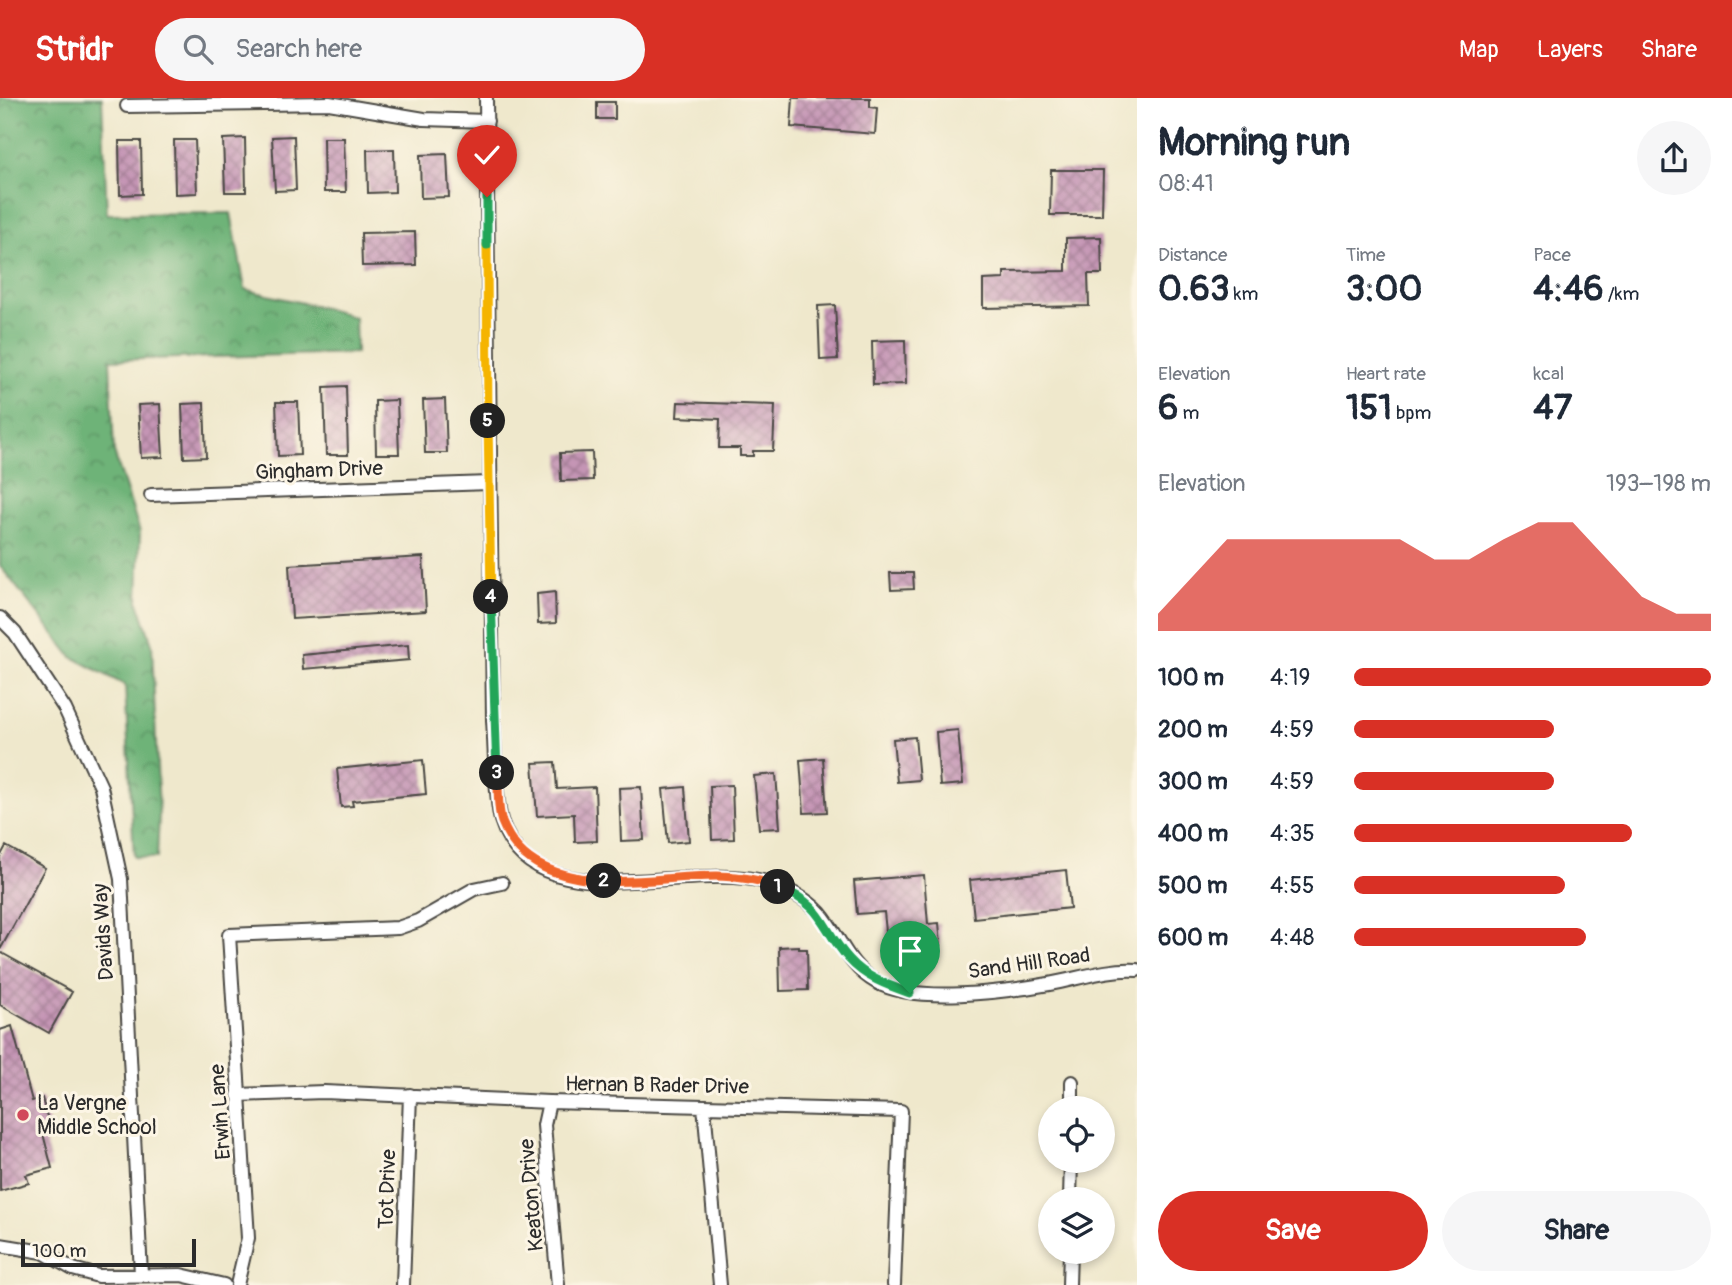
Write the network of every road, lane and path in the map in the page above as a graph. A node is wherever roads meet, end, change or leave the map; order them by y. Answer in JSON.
{"nodes":[{"id":1,"x":486,"y":98,"type":"edge"},
{"id":2,"x":127,"y":106,"type":"dead end"},
{"id":3,"x":487,"y":121,"type":"junction"},
{"id":4,"x":489,"y":483,"type":"junction"},
{"id":5,"x":151,"y":495,"type":"dead end"},
{"id":6,"x":0,"y":618,"type":"edge"},
{"id":7,"x":502,"y":883,"type":"dead end"},
{"id":8,"x":1137,"y":970,"type":"edge"},
{"id":9,"x":1072,"y":1082,"type":"dead end"},
{"id":10,"x":238,"y":1094,"type":"junction"},
{"id":11,"x":410,"y":1095,"type":"junction"},
{"id":12,"x":1072,"y":1096,"type":"edge"},
{"id":13,"x":549,"y":1102,"type":"junction"},
{"id":14,"x":704,"y":1106,"type":"junction"},
{"id":15,"x":0,"y":1245,"type":"edge"},
{"id":16,"x":1070,"y":1264,"type":"edge"},
{"id":17,"x":141,"y":1274,"type":"junction"},
{"id":18,"x":224,"y":1285,"type":"edge"},
{"id":19,"x":237,"y":1285,"type":"edge"},
{"id":20,"x":403,"y":1285,"type":"edge"},
{"id":21,"x":558,"y":1285,"type":"edge"},
{"id":22,"x":720,"y":1285,"type":"edge"},
{"id":23,"x":894,"y":1285,"type":"edge"},
{"id":24,"x":1069,"y":1285,"type":"edge"}],
"edges":[{"from":1,"to":3,"type":"street","name":"Sand Hill Road"},
{"from":2,"to":3,"type":"street"},
{"from":3,"to":4,"type":"street","name":"Sand Hill Road"},
{"from":4,"to":5,"type":"street","name":"Gingham Drive"},
{"from":4,"to":8,"type":"street","name":"Sand Hill Road"},
{"from":6,"to":17,"type":"street","name":"Davids Way"},
{"from":7,"to":10,"type":"street","name":"Erwin Lane"},
{"from":9,"to":12,"type":"street"},
{"from":10,"to":11,"type":"street","name":"Hernan B Rader Drive"},
{"from":10,"to":19,"type":"street","name":"Erwin Lane"},
{"from":11,"to":13,"type":"street","name":"Hernan B Rader Drive"},
{"from":11,"to":20,"type":"street","name":"Tot Drive"},
{"from":13,"to":14,"type":"street","name":"Hernan B Rader Drive"},
{"from":13,"to":21,"type":"street","name":"Keaton Drive"},
{"from":14,"to":22,"type":"street"},
{"from":14,"to":23,"type":"street","name":"Hernan B Rader Drive"},
{"from":15,"to":17,"type":"street"},
{"from":16,"to":24,"type":"street"},
{"from":17,"to":18,"type":"street"}]}
